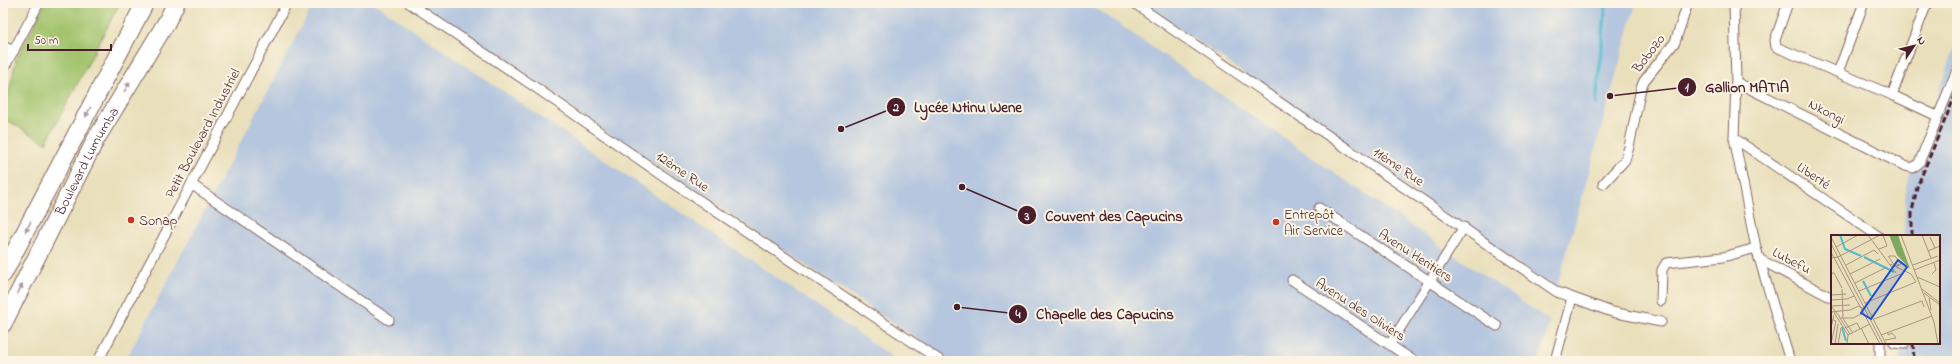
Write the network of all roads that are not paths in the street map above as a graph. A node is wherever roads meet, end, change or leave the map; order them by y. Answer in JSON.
{"nodes":[{"id":1,"x":39,"y":3,"type":"edge"},
{"id":2,"x":145,"y":3,"type":"edge"},
{"id":3,"x":176,"y":3,"type":"edge"},
{"id":4,"x":287,"y":3,"type":"edge"},
{"id":5,"x":409,"y":3,"type":"edge"},
{"id":6,"x":1134,"y":3,"type":"edge"},
{"id":7,"x":1688,"y":3,"type":"edge"},
{"id":8,"x":1734,"y":3,"type":"edge"},
{"id":9,"x":1788,"y":3,"type":"edge"},
{"id":10,"x":1864,"y":3,"type":"edge"},
{"id":11,"x":1927,"y":3,"type":"edge"},
{"id":12,"x":3,"y":46,"type":"edge"},
{"id":13,"x":14,"y":51,"type":"junction"},
{"id":14,"x":3,"y":70,"type":"edge"},
{"id":15,"x":1957,"y":70,"type":"edge"},
{"id":16,"x":1838,"y":72,"type":"junction"},
{"id":17,"x":1736,"y":82,"type":"junction"},
{"id":18,"x":1892,"y":95,"type":"junction"},
{"id":19,"x":1937,"y":116,"type":"junction"},
{"id":20,"x":1734,"y":138,"type":"junction"},
{"id":21,"x":191,"y":184,"type":"junction"},
{"id":22,"x":1603,"y":184,"type":"dead end"},
{"id":23,"x":1319,"y":208,"type":"dead end"},
{"id":24,"x":1464,"y":227,"type":"junction"},
{"id":25,"x":1877,"y":235,"type":"edge"},
{"id":26,"x":1756,"y":248,"type":"junction"},
{"id":27,"x":1759,"y":259,"type":"junction"},
{"id":28,"x":3,"y":274,"type":"edge"},
{"id":29,"x":1292,"y":280,"type":"dead end"},
{"id":30,"x":1430,"y":280,"type":"junction"},
{"id":31,"x":1831,"y":297,"type":"edge"},
{"id":32,"x":1572,"y":298,"type":"junction"},
{"id":33,"x":1661,"y":301,"type":"dead end"},
{"id":34,"x":389,"y":320,"type":"dead end"},
{"id":35,"x":1661,"y":322,"type":"dead end"},
{"id":36,"x":3,"y":324,"type":"edge"},
{"id":37,"x":1497,"y":326,"type":"dead end"},
{"id":38,"x":1390,"y":344,"type":"junction"},
{"id":39,"x":1880,"y":344,"type":"edge"},
{"id":40,"x":98,"y":361,"type":"edge"},
{"id":41,"x":941,"y":361,"type":"edge"},
{"id":42,"x":1414,"y":361,"type":"edge"},
{"id":43,"x":1555,"y":361,"type":"edge"},
{"id":44,"x":1790,"y":361,"type":"edge"},
{"id":45,"x":1880,"y":361,"type":"edge"}],
"edges":[{"from":1,"to":13,"type":"street"},
{"from":2,"to":28,"type":"highway","name":"Boulevard Lumumba","one_way":true},
{"from":36,"to":3,"type":"highway","name":"Boulevard Lumumba","one_way":true},
{"from":4,"to":21,"type":"street","name":"Petit Boulevard Industriel"},
{"from":5,"to":41,"type":"street","name":"12ème Rue"},
{"from":6,"to":24,"type":"street","name":"11ème Rue"},
{"from":7,"to":22,"type":"street","name":"Bobozo"},
{"from":8,"to":17,"type":"street"},
{"from":9,"to":16,"type":"street"},
{"from":10,"to":16,"type":"street"},
{"from":11,"to":18,"type":"street"},
{"from":12,"to":13,"type":"street"},
{"from":13,"to":14,"type":"street"},
{"from":15,"to":19,"type":"street"},
{"from":16,"to":18,"type":"street"},
{"from":17,"to":19,"type":"street","name":"Nkongi"},
{"from":17,"to":20,"type":"street"},
{"from":18,"to":19,"type":"street"},
{"from":20,"to":25,"type":"street","name":"Liberté"},
{"from":20,"to":26,"type":"street"},
{"from":21,"to":34,"type":"street"},
{"from":21,"to":40,"type":"street","name":"Petit Boulevard Industriel"},
{"from":23,"to":30,"type":"street","name":"Avenu Heritiers"},
{"from":24,"to":30,"type":"street"},
{"from":24,"to":32,"type":"street","name":"11ème Rue"},
{"from":26,"to":27,"type":"street"},
{"from":26,"to":33,"type":"street"},
{"from":27,"to":31,"type":"street","name":"Lubefu"},
{"from":27,"to":44,"type":"street"},
{"from":29,"to":38,"type":"street","name":"Avenu des Oliviers"},
{"from":30,"to":37,"type":"street","name":"Avenu Heritiers"},
{"from":30,"to":38,"type":"street"},
{"from":32,"to":35,"type":"street","name":"11ème Rue"},
{"from":32,"to":43,"type":"street"},
{"from":38,"to":42,"type":"street","name":"Avenu des Oliviers"},
{"from":39,"to":45,"type":"street"}]}
